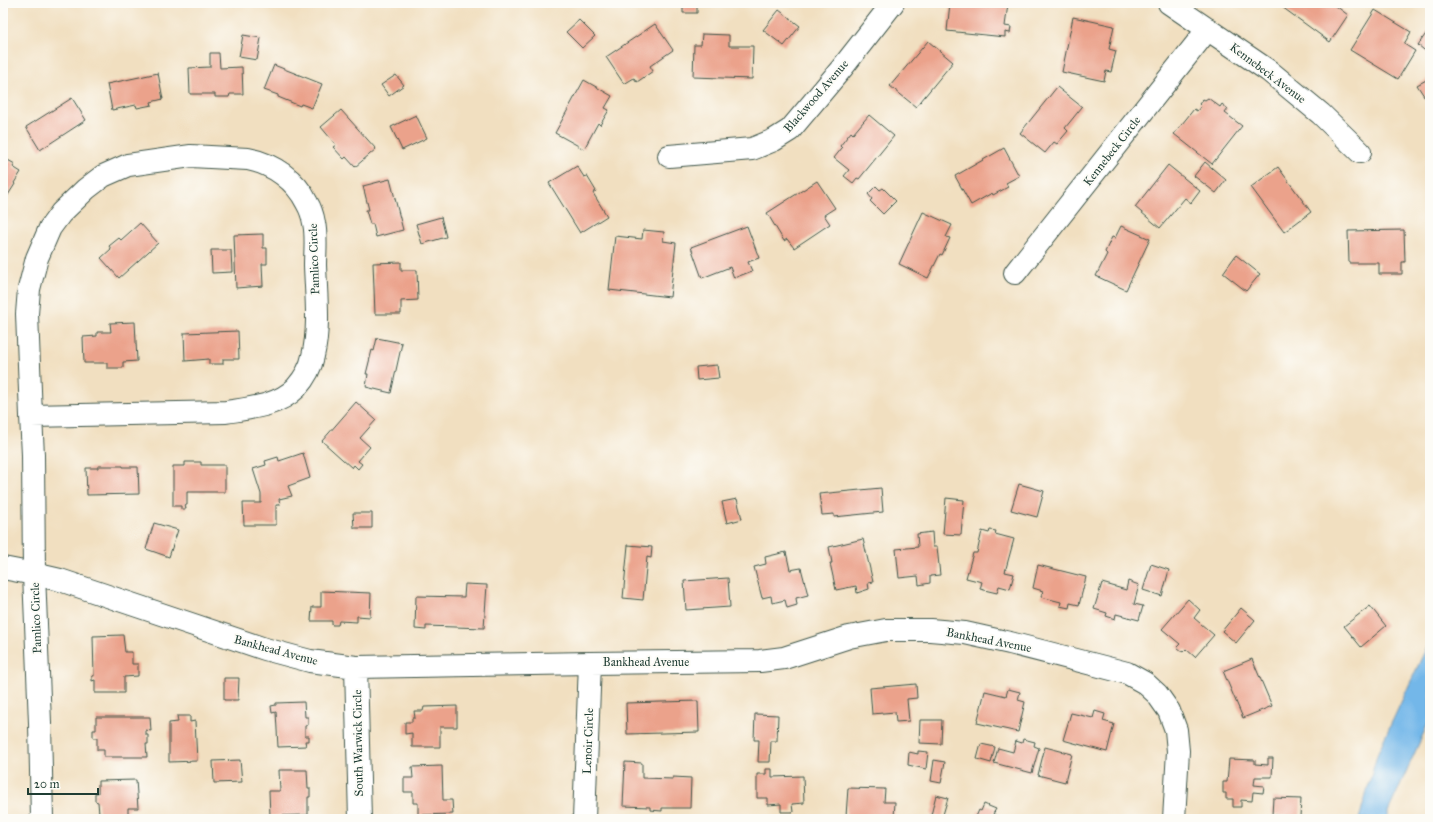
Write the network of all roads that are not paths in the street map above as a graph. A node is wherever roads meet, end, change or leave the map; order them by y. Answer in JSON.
{"nodes":[{"id":1,"x":893,"y":3,"type":"edge"},
{"id":2,"x":1169,"y":3,"type":"edge"},
{"id":3,"x":1208,"y":29,"type":"junction"},
{"id":4,"x":1360,"y":152,"type":"dead end"},
{"id":5,"x":669,"y":156,"type":"dead end"},
{"id":6,"x":1015,"y":273,"type":"dead end"},
{"id":7,"x":31,"y":416,"type":"junction"},
{"id":8,"x":3,"y":568,"type":"edge"},
{"id":9,"x":34,"y":574,"type":"junction"},
{"id":10,"x":590,"y":663,"type":"junction"},
{"id":11,"x":356,"y":667,"type":"junction"},
{"id":12,"x":42,"y":819,"type":"edge"},
{"id":13,"x":360,"y":819,"type":"edge"},
{"id":14,"x":584,"y":819,"type":"edge"},
{"id":15,"x":1174,"y":819,"type":"edge"}],
"edges":[{"from":1,"to":5,"type":"street","name":"Blackwood Avenue"},
{"from":2,"to":3,"type":"street","name":"Kennebeck Avenue"},
{"from":3,"to":4,"type":"street","name":"Kennebeck Avenue"},
{"from":3,"to":6,"type":"street","name":"Kennebeck Circle"},
{"from":7,"to":7,"type":"street","name":"Pamlico Circle"},
{"from":7,"to":9,"type":"street","name":"Pamlico Circle"},
{"from":8,"to":9,"type":"street","name":"Bankhead Avenue"},
{"from":9,"to":11,"type":"street","name":"Bankhead Avenue"},
{"from":9,"to":12,"type":"street","name":"Pamlico Circle"},
{"from":10,"to":11,"type":"street","name":"Bankhead Avenue"},
{"from":10,"to":14,"type":"street","name":"Lenoir Circle"},
{"from":10,"to":15,"type":"street","name":"Bankhead Avenue"},
{"from":11,"to":13,"type":"street","name":"South Warwick Circle"}]}
